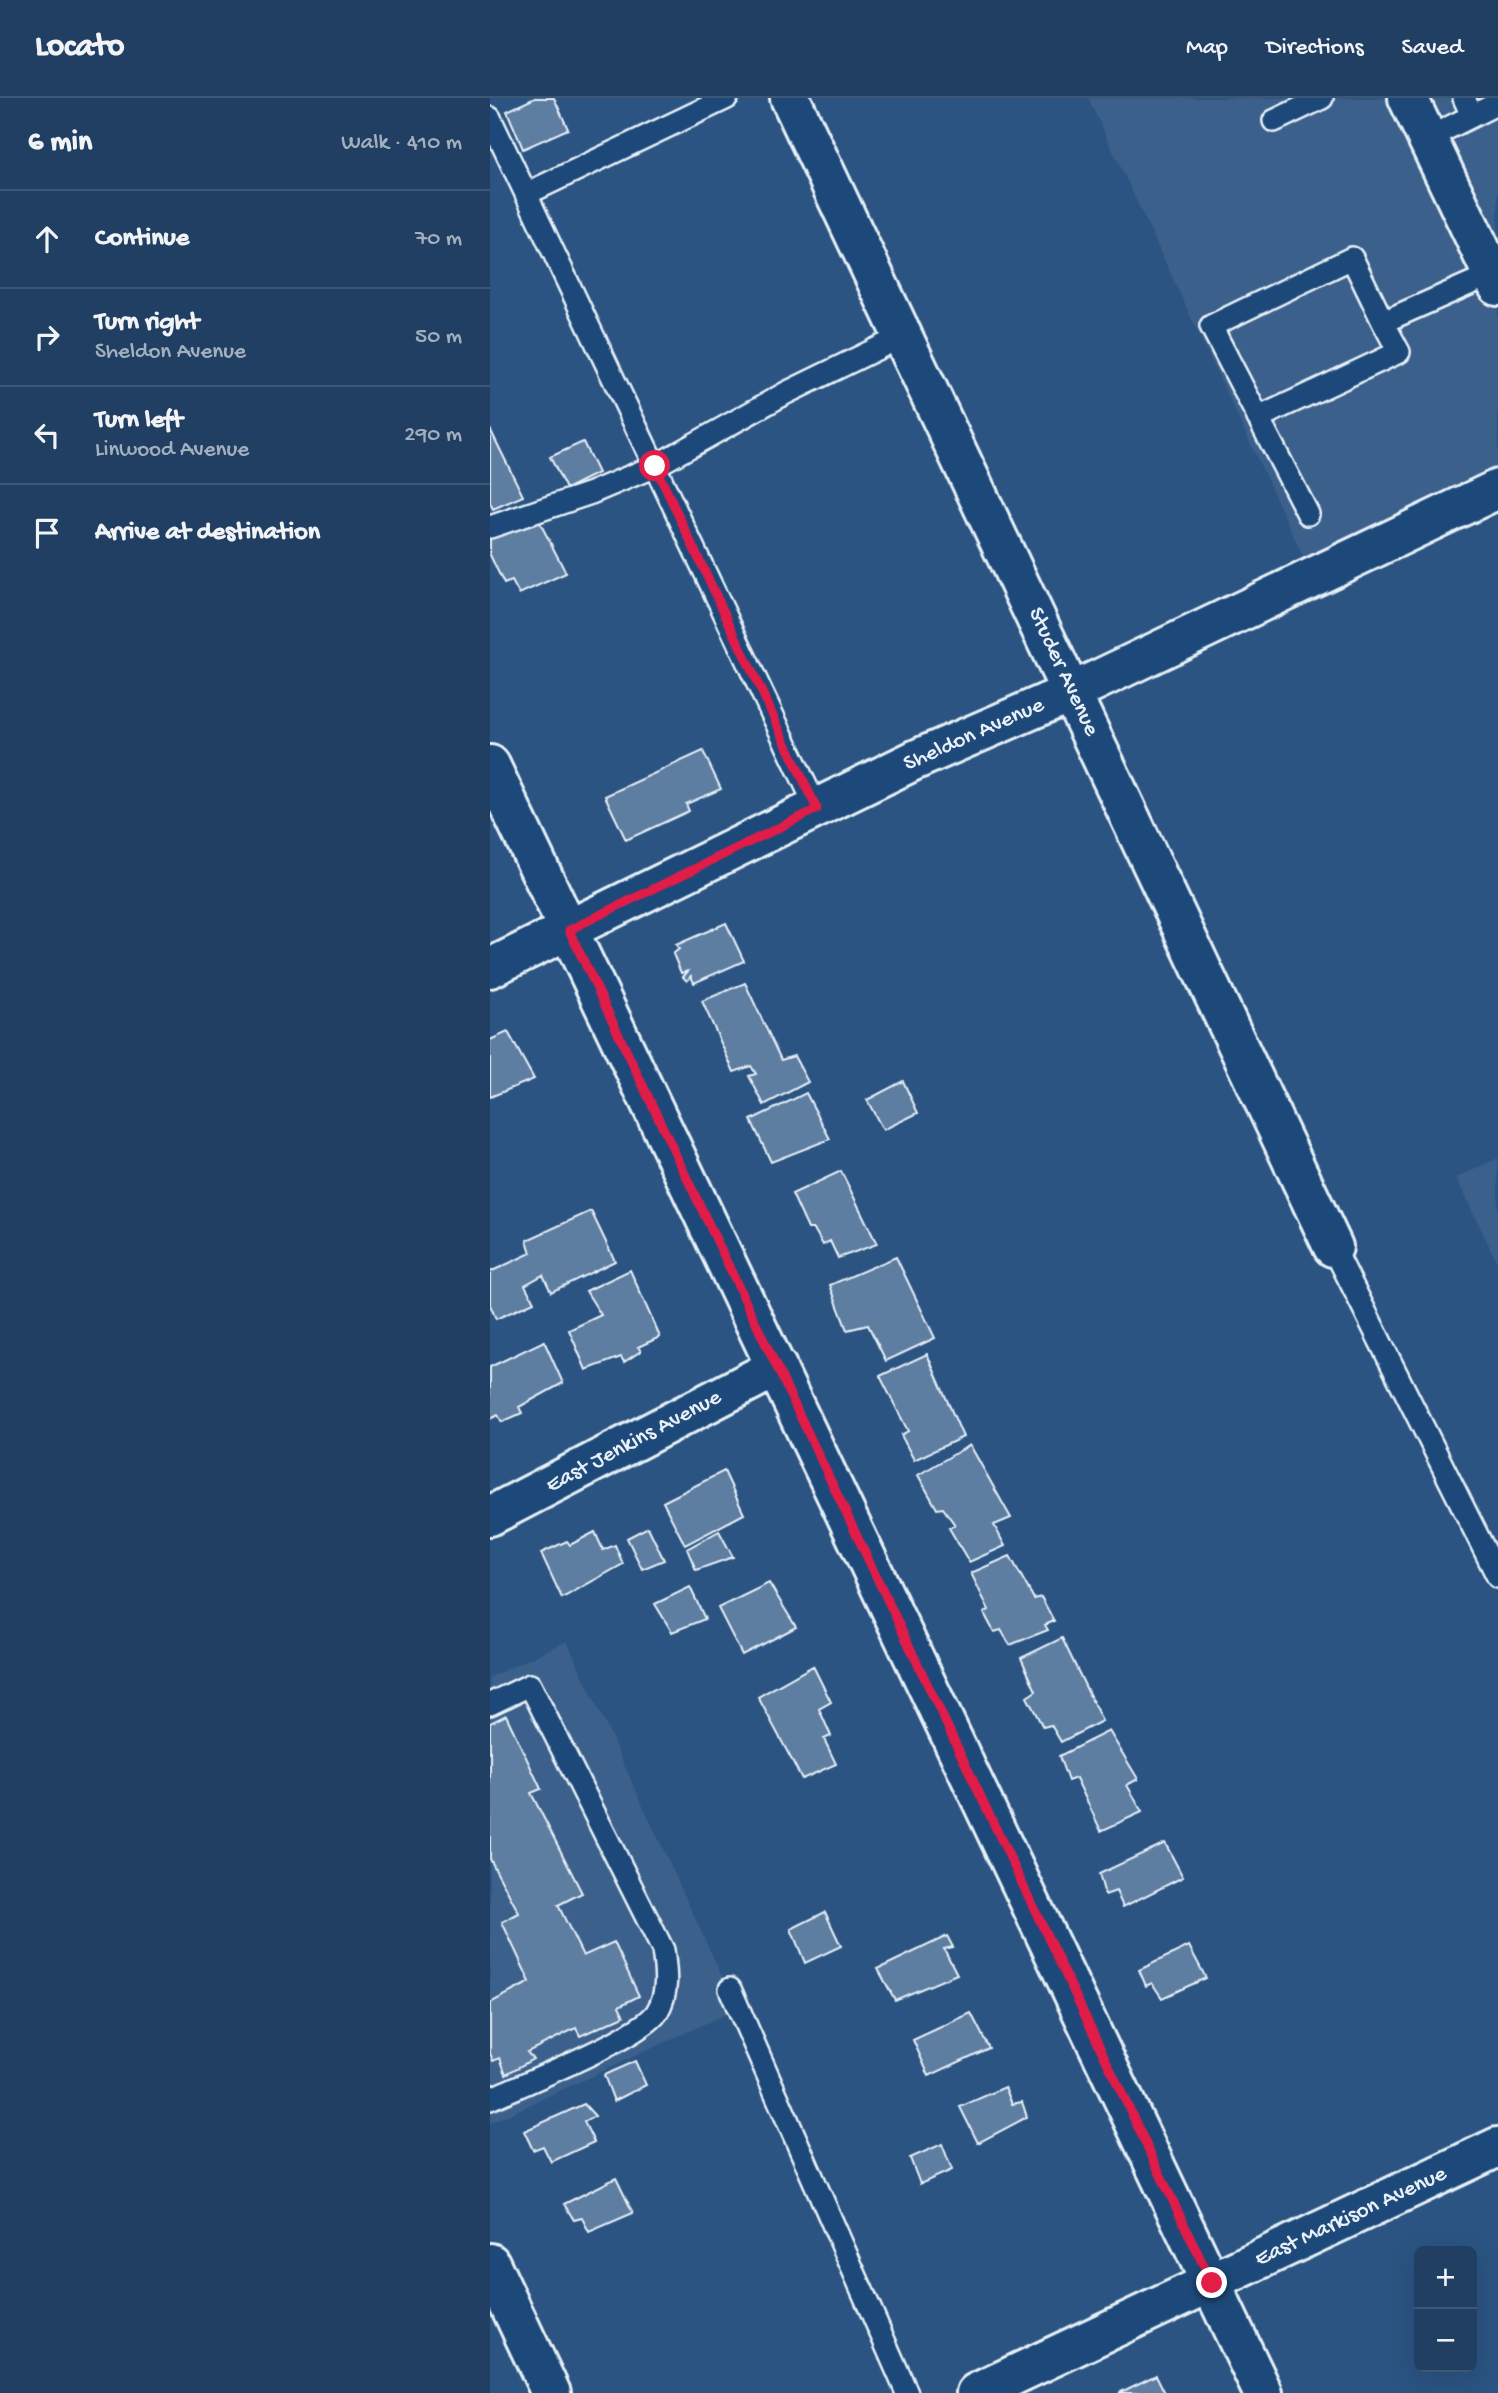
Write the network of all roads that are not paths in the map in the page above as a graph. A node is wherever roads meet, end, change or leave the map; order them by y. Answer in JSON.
{"nodes":[{"id":1,"x":727,"y":98,"type":"edge"},
{"id":2,"x":790,"y":98,"type":"edge"},
{"id":3,"x":1322,"y":98,"type":"edge"},
{"id":4,"x":1408,"y":98,"type":"edge"},
{"id":5,"x":1498,"y":103,"type":"edge"},
{"id":6,"x":1468,"y":107,"type":"edge"},
{"id":7,"x":490,"y":118,"type":"edge"},
{"id":8,"x":1274,"y":121,"type":"dead end"},
{"id":9,"x":1428,"y":138,"type":"junction"},
{"id":10,"x":526,"y":194,"type":"junction"},
{"id":11,"x":1495,"y":280,"type":"edge"},
{"id":12,"x":1383,"y":322,"type":"junction"},
{"id":13,"x":903,"y":337,"type":"junction"},
{"id":14,"x":1258,"y":418,"type":"junction"},
{"id":15,"x":655,"y":466,"type":"junction"},
{"id":16,"x":1498,"y":489,"type":"edge"},
{"id":17,"x":1308,"y":514,"type":"dead end"},
{"id":18,"x":490,"y":527,"type":"edge"},
{"id":19,"x":1072,"y":692,"type":"junction"},
{"id":20,"x":490,"y":765,"type":"edge"},
{"id":21,"x":817,"y":809,"type":"junction"},
{"id":22,"x":569,"y":930,"type":"junction"},
{"id":23,"x":490,"y":968,"type":"edge"},
{"id":24,"x":1333,"y":1247,"type":"joint"},
{"id":25,"x":777,"y":1367,"type":"junction"},
{"id":26,"x":490,"y":1516,"type":"edge"},
{"id":27,"x":1498,"y":1577,"type":"edge"},
{"id":28,"x":490,"y":1704,"type":"edge"},
{"id":29,"x":730,"y":1989,"type":"dead end"},
{"id":30,"x":490,"y":2099,"type":"edge"},
{"id":31,"x":1498,"y":2147,"type":"edge"},
{"id":32,"x":490,"y":2263,"type":"edge"},
{"id":33,"x":1212,"y":2283,"type":"junction"},
{"id":34,"x":551,"y":2393,"type":"edge"},
{"id":35,"x":907,"y":2393,"type":"edge"},
{"id":36,"x":976,"y":2393,"type":"edge"},
{"id":37,"x":1263,"y":2393,"type":"edge"}],
"edges":[{"from":1,"to":10,"type":"lane"},
{"from":2,"to":13,"type":"street","name":"Studer Avenue"},
{"from":3,"to":8,"type":"lane"},
{"from":4,"to":9,"type":"street"},
{"from":5,"to":6,"type":"lane"},
{"from":6,"to":9,"type":"lane"},
{"from":7,"to":10,"type":"lane"},
{"from":9,"to":11,"type":"street"},
{"from":10,"to":15,"type":"lane"},
{"from":11,"to":12,"type":"lane"},
{"from":12,"to":14,"type":"lane"},
{"from":12,"to":14,"type":"lane"},
{"from":13,"to":15,"type":"lane"},
{"from":13,"to":19,"type":"street","name":"Studer Avenue"},
{"from":14,"to":17,"type":"lane"},
{"from":15,"to":18,"type":"lane"},
{"from":15,"to":21,"type":"lane"},
{"from":16,"to":19,"type":"street","name":"Sheldon Avenue"},
{"from":19,"to":21,"type":"street","name":"Sheldon Avenue"},
{"from":19,"to":24,"type":"street","name":"Studer Avenue"},
{"from":20,"to":22,"type":"street"},
{"from":21,"to":22,"type":"street","name":"Sheldon Avenue"},
{"from":22,"to":23,"type":"street","name":"Sheldon Avenue"},
{"from":22,"to":25,"type":"street"},
{"from":24,"to":27,"type":"lane"},
{"from":25,"to":26,"type":"street","name":"East Jenkins Avenue"},
{"from":25,"to":33,"type":"street"},
{"from":28,"to":30,"type":"lane"},
{"from":29,"to":35,"type":"lane"},
{"from":31,"to":33,"type":"street","name":"East Markison Avenue"},
{"from":32,"to":34,"type":"street"},
{"from":33,"to":36,"type":"street","name":"East Markison Avenue"},
{"from":33,"to":37,"type":"street"}]}
